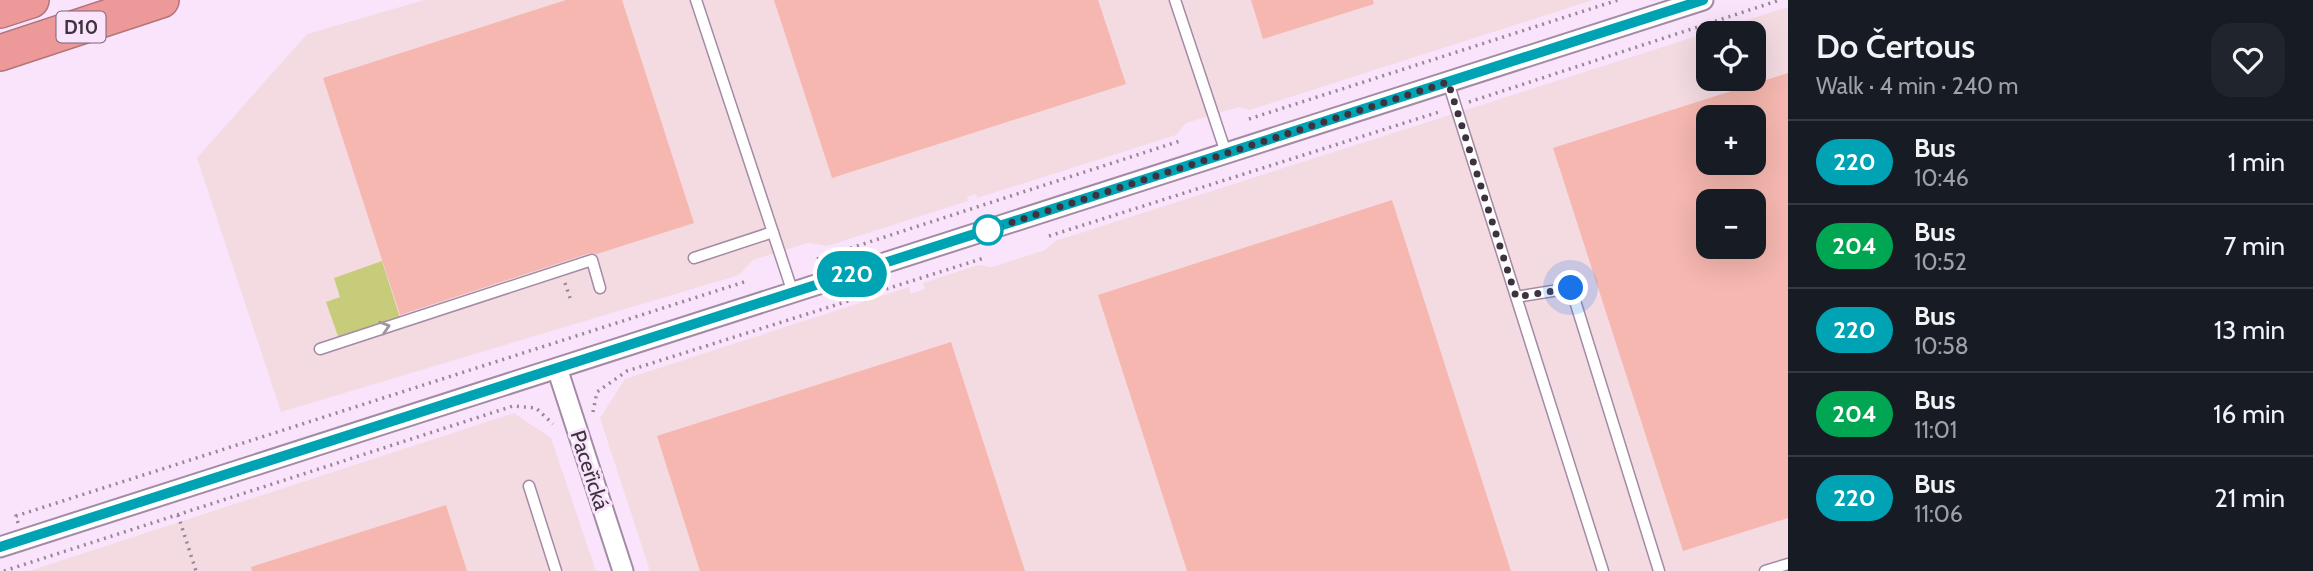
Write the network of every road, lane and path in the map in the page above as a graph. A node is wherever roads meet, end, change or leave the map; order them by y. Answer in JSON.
{"nodes":[{"id":1,"x":31,"y":0,"type":"edge"},
{"id":2,"x":161,"y":0,"type":"edge"},
{"id":3,"x":696,"y":0,"type":"edge"},
{"id":4,"x":1175,"y":0,"type":"edge"},
{"id":5,"x":1618,"y":0,"type":"edge"},
{"id":6,"x":1703,"y":0,"type":"edge"},
{"id":7,"x":1780,"y":0,"type":"edge"},
{"id":8,"x":0,"y":10,"type":"edge"},
{"id":9,"x":0,"y":53,"type":"edge"},
{"id":10,"x":1448,"y":82,"type":"junction"},
{"id":11,"x":1455,"y":107,"type":"junction"},
{"id":12,"x":1249,"y":119,"type":"dead end"},
{"id":13,"x":1183,"y":140,"type":"dead end"},
{"id":14,"x":1226,"y":153,"type":"junction"},
{"id":15,"x":773,"y":232,"type":"junction"},
{"id":16,"x":1049,"y":236,"type":"dead end"},
{"id":17,"x":984,"y":257,"type":"dead end"},
{"id":18,"x":694,"y":258,"type":"dead end"},
{"id":19,"x":817,"y":259,"type":"dead end"},
{"id":20,"x":744,"y":282,"type":"dead end"},
{"id":21,"x":600,"y":288,"type":"dead end"},
{"id":22,"x":793,"y":293,"type":"junction"},
{"id":23,"x":1516,"y":297,"type":"junction"},
{"id":24,"x":320,"y":349,"type":"dead end"},
{"id":25,"x":557,"y":368,"type":"junction"},
{"id":26,"x":593,"y":412,"type":"junction"},
{"id":27,"x":573,"y":418,"type":"junction"},
{"id":28,"x":597,"y":425,"type":"dead end"},
{"id":29,"x":529,"y":486,"type":"dead end"},
{"id":30,"x":178,"y":514,"type":"junction"},
{"id":31,"x":23,"y":540,"type":"junction"},
{"id":32,"x":0,"y":547,"type":"edge"},
{"id":33,"x":1788,"y":564,"type":"edge"},
{"id":34,"x":4,"y":571,"type":"edge"},
{"id":35,"x":196,"y":571,"type":"edge"},
{"id":36,"x":556,"y":571,"type":"edge"},
{"id":37,"x":623,"y":571,"type":"edge"},
{"id":38,"x":1603,"y":571,"type":"edge"},
{"id":39,"x":1659,"y":571,"type":"edge"},
{"id":40,"x":1765,"y":571,"type":"edge"}],
"edges":[{"from":1,"to":8,"type":"highway","number":"D10"},
{"from":2,"to":9,"type":"highway","number":"D10"},
{"from":3,"to":15,"type":"lane"},
{"from":4,"to":14,"type":"lane"},
{"from":5,"to":12,"type":"path"},
{"from":6,"to":10,"type":"street"},
{"from":7,"to":11,"type":"path"},
{"from":10,"to":11,"type":"lane"},
{"from":10,"to":14,"type":"street"},
{"from":11,"to":16,"type":"path"},
{"from":11,"to":23,"type":"lane"},
{"from":13,"to":19,"type":"path"},
{"from":14,"to":22,"type":"street"},
{"from":15,"to":18,"type":"lane"},
{"from":15,"to":22,"type":"lane"},
{"from":17,"to":26,"type":"path"},
{"from":20,"to":31,"type":"path"},
{"from":24,"to":21,"type":"lane","one_way":true},
{"from":22,"to":25,"type":"street"},
{"from":23,"to":38,"type":"lane"},
{"from":23,"to":39,"type":"lane"},
{"from":25,"to":27,"type":"street","name":"Paceřická"},
{"from":25,"to":31,"type":"street"},
{"from":26,"to":27,"type":"path"},
{"from":26,"to":28,"type":"path"},
{"from":27,"to":30,"type":"path"},
{"from":27,"to":37,"type":"street","name":"Paceřická"},
{"from":29,"to":36,"type":"lane"},
{"from":30,"to":34,"type":"path"},
{"from":30,"to":35,"type":"path"},
{"from":31,"to":32,"type":"street"},
{"from":33,"to":40,"type":"lane"}]}
